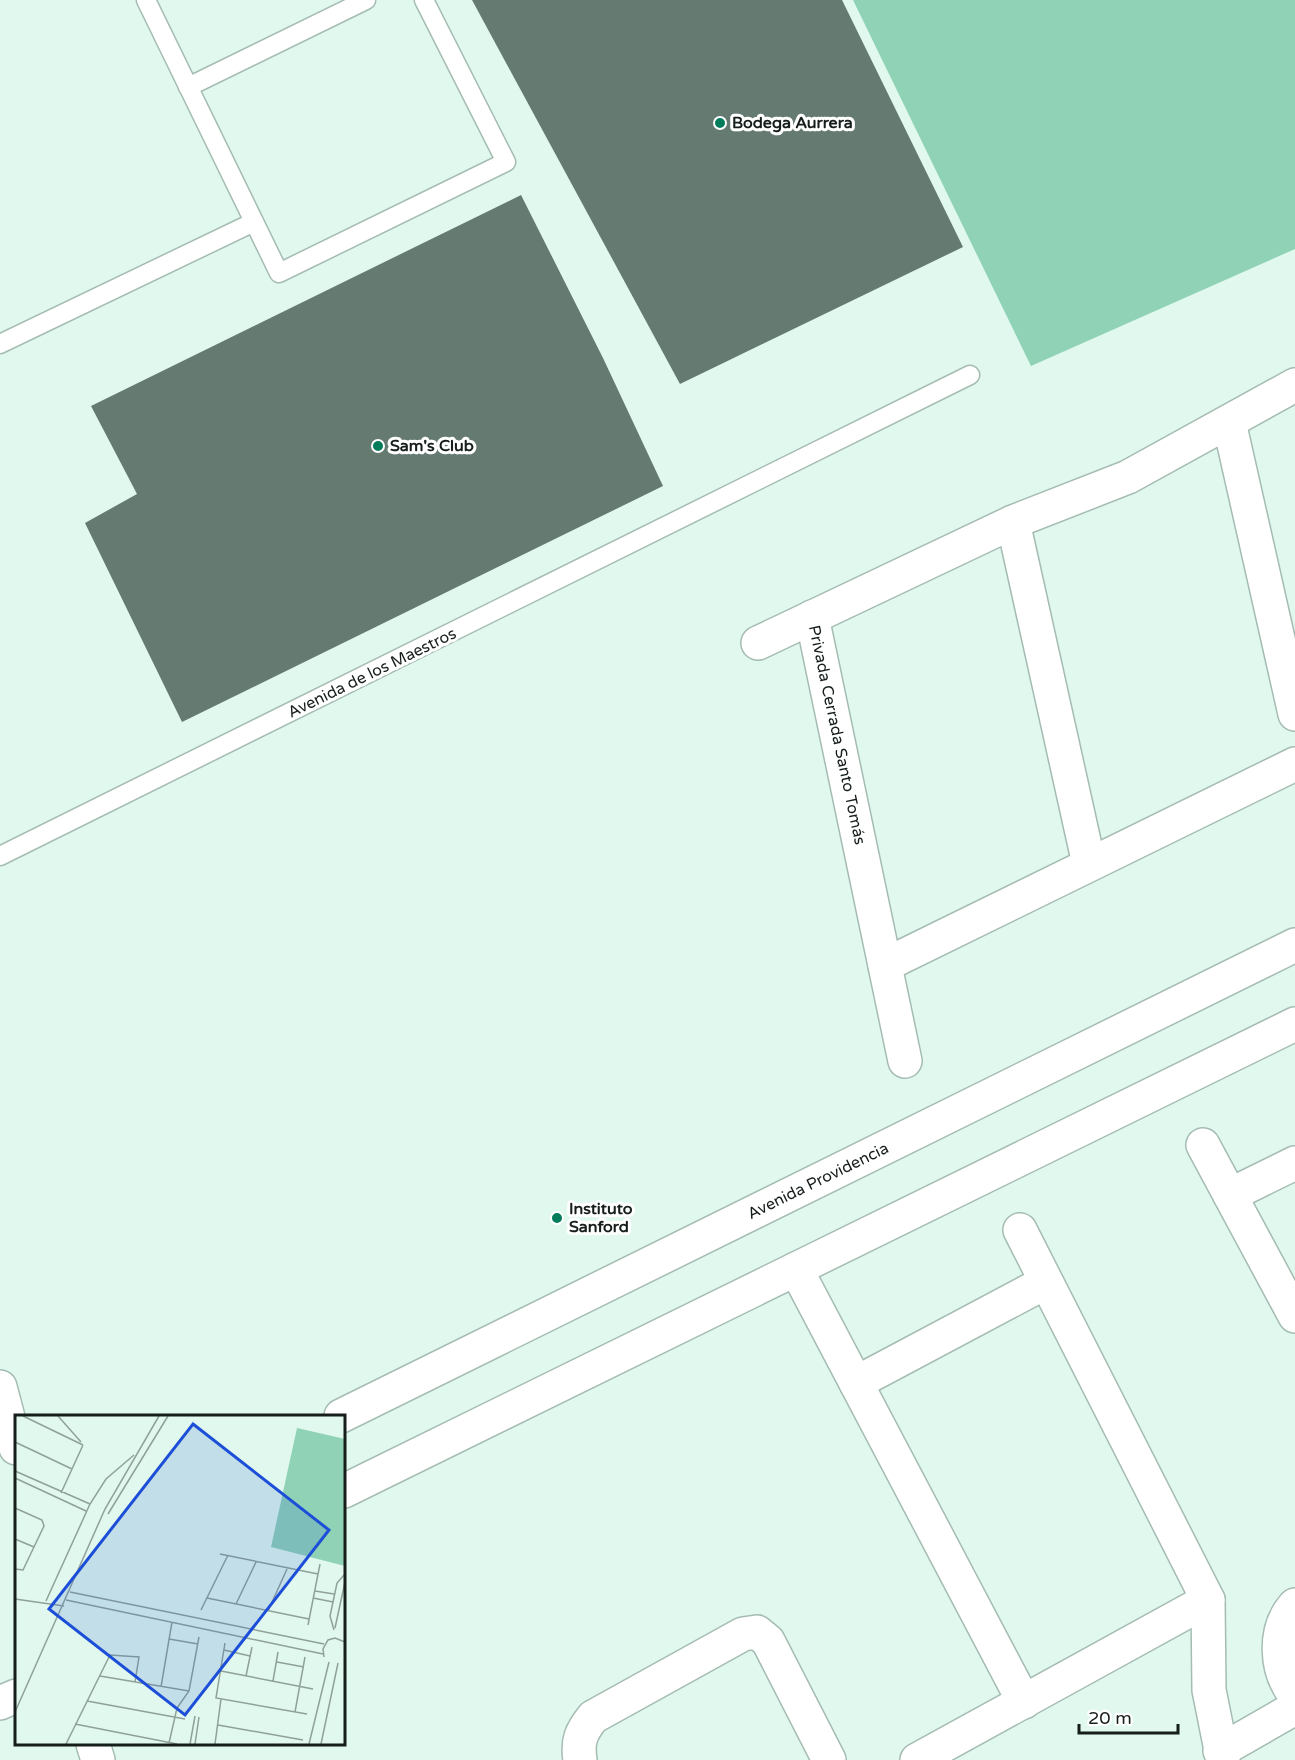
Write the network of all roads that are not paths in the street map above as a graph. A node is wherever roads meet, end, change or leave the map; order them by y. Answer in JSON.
{"nodes":[{"id":1,"x":146,"y":0,"type":"edge"},
{"id":2,"x":366,"y":0,"type":"edge"},
{"id":3,"x":424,"y":0,"type":"edge"},
{"id":4,"x":188,"y":87,"type":"junction"},
{"id":5,"x":254,"y":222,"type":"junction"},
{"id":6,"x":0,"y":344,"type":"edge"},
{"id":7,"x":970,"y":375,"type":"dead end"},
{"id":8,"x":1295,"y":385,"type":"edge"},
{"id":9,"x":1229,"y":422,"type":"junction"},
{"id":10,"x":1013,"y":522,"type":"junction"},
{"id":11,"x":812,"y":617,"type":"junction"},
{"id":12,"x":758,"y":643,"type":"dead end"},
{"id":13,"x":1295,"y":714,"type":"edge"},
{"id":14,"x":1295,"y":764,"type":"edge"},
{"id":15,"x":0,"y":856,"type":"edge"},
{"id":16,"x":1089,"y":864,"type":"junction"},
{"id":17,"x":1295,"y":945,"type":"edge"},
{"id":18,"x":885,"y":965,"type":"junction"},
{"id":19,"x":1295,"y":1024,"type":"edge"},
{"id":20,"x":905,"y":1061,"type":"dead end"},
{"id":21,"x":1203,"y":1145,"type":"dead end"},
{"id":22,"x":1295,"y":1162,"type":"edge"},
{"id":23,"x":1230,"y":1195,"type":"junction"},
{"id":24,"x":1020,"y":1230,"type":"dead end"},
{"id":25,"x":796,"y":1269,"type":"junction"},
{"id":26,"x":1046,"y":1282,"type":"junction"},
{"id":27,"x":1295,"y":1316,"type":"edge"},
{"id":28,"x":856,"y":1383,"type":"junction"},
{"id":29,"x":2,"y":1405,"type":"edge"},
{"id":30,"x":343,"y":1415,"type":"edge"},
{"id":31,"x":15,"y":1445,"type":"edge"},
{"id":32,"x":345,"y":1491,"type":"edge"},
{"id":33,"x":1208,"y":1600,"type":"junction"},
{"id":34,"x":1295,"y":1605,"type":"edge"},
{"id":35,"x":1295,"y":1695,"type":"edge"},
{"id":36,"x":15,"y":1696,"type":"edge"},
{"id":37,"x":1024,"y":1702,"type":"junction"},
{"id":38,"x":0,"y":1703,"type":"edge"},
{"id":39,"x":1295,"y":1708,"type":"edge"},
{"id":40,"x":94,"y":1745,"type":"edge"},
{"id":41,"x":1221,"y":1756,"type":"edge"},
{"id":42,"x":98,"y":1760,"type":"edge"},
{"id":43,"x":580,"y":1760,"type":"edge"},
{"id":44,"x":829,"y":1760,"type":"edge"},
{"id":45,"x":917,"y":1760,"type":"edge"}],
"edges":[{"from":1,"to":4,"type":"lane"},
{"from":2,"to":4,"type":"lane"},
{"from":3,"to":5,"type":"lane"},
{"from":4,"to":5,"type":"lane"},
{"from":5,"to":6,"type":"lane"},
{"from":7,"to":15,"type":"lane","name":"Avenida de los Maestros"},
{"from":8,"to":9,"type":"street","name":"Privada Cerrada Santo Tomás"},
{"from":9,"to":10,"type":"street","name":"Privada Cerrada Santo Tomás"},
{"from":9,"to":13,"type":"street"},
{"from":10,"to":11,"type":"street","name":"Privada Cerrada Santo Tomás"},
{"from":10,"to":16,"type":"street"},
{"from":11,"to":12,"type":"street"},
{"from":11,"to":18,"type":"street","name":"Privada Cerrada Santo Tomás"},
{"from":14,"to":16,"type":"street"},
{"from":16,"to":18,"type":"street"},
{"from":17,"to":30,"type":"street","name":"Avenida Providencia"},
{"from":18,"to":20,"type":"street","name":"Privada Cerrada Santo Tomás"},
{"from":19,"to":25,"type":"street"},
{"from":21,"to":23,"type":"street"},
{"from":22,"to":23,"type":"street"},
{"from":23,"to":27,"type":"street"},
{"from":24,"to":26,"type":"street"},
{"from":25,"to":28,"type":"street"},
{"from":25,"to":32,"type":"street"},
{"from":26,"to":28,"type":"street"},
{"from":26,"to":33,"type":"street"},
{"from":28,"to":37,"type":"street"},
{"from":29,"to":31,"type":"street"},
{"from":33,"to":37,"type":"street"},
{"from":33,"to":41,"type":"street"},
{"from":34,"to":35,"type":"street"},
{"from":36,"to":38,"type":"street"},
{"from":37,"to":45,"type":"street"},
{"from":39,"to":41,"type":"street"},
{"from":40,"to":42,"type":"street"},
{"from":43,"to":44,"type":"street"}]}
